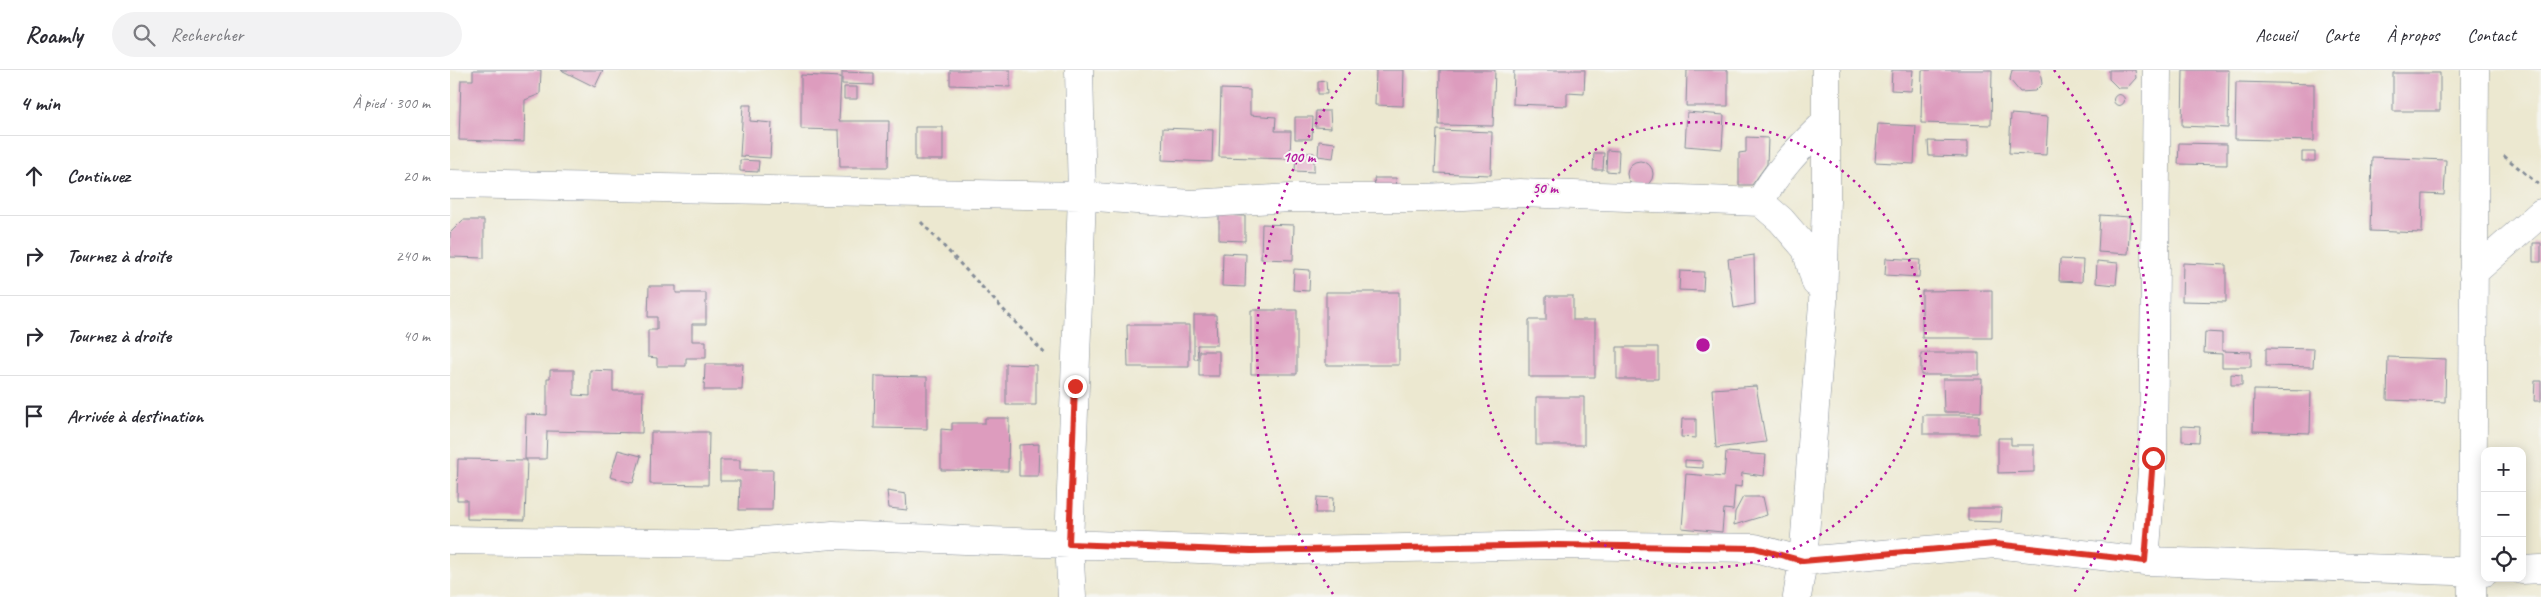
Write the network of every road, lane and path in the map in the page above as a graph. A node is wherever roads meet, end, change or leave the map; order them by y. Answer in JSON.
{"nodes":[{"id":1,"x":1079,"y":70,"type":"edge"},
{"id":2,"x":1826,"y":70,"type":"edge"},
{"id":3,"x":2157,"y":70,"type":"edge"},
{"id":4,"x":2475,"y":70,"type":"edge"},
{"id":5,"x":1826,"y":122,"type":"junction"},
{"id":6,"x":2474,"y":132,"type":"junction"},
{"id":7,"x":450,"y":184,"type":"edge"},
{"id":8,"x":2541,"y":187,"type":"edge"},
{"id":9,"x":893,"y":192,"type":"junction"},
{"id":10,"x":1082,"y":196,"type":"junction"},
{"id":11,"x":1760,"y":202,"type":"junction"},
{"id":12,"x":2541,"y":213,"type":"edge"},
{"id":13,"x":2473,"y":273,"type":"junction"},
{"id":14,"x":1823,"y":303,"type":"junction"},
{"id":15,"x":1075,"y":386,"type":"junction"},
{"id":16,"x":450,"y":540,"type":"edge"},
{"id":17,"x":1069,"y":544,"type":"junction"},
{"id":18,"x":1803,"y":561,"type":"junction"},
{"id":19,"x":2145,"y":561,"type":"junction"},
{"id":20,"x":2541,"y":569,"type":"edge"},
{"id":21,"x":2526,"y":570,"type":"edge"},
{"id":22,"x":2477,"y":581,"type":"edge"},
{"id":23,"x":1072,"y":597,"type":"edge"},
{"id":24,"x":1797,"y":597,"type":"edge"}],
"edges":[{"from":1,"to":10,"type":"street"},
{"from":2,"to":5,"type":"street"},
{"from":3,"to":19,"type":"street"},
{"from":4,"to":6,"type":"street"},
{"from":5,"to":11,"type":"street"},
{"from":5,"to":14,"type":"street"},
{"from":6,"to":8,"type":"path"},
{"from":6,"to":13,"type":"street"},
{"from":7,"to":9,"type":"street"},
{"from":9,"to":10,"type":"street"},
{"from":9,"to":15,"type":"path"},
{"from":10,"to":11,"type":"street"},
{"from":10,"to":15,"type":"street"},
{"from":11,"to":14,"type":"street"},
{"from":12,"to":13,"type":"street"},
{"from":13,"to":22,"type":"street"},
{"from":14,"to":18,"type":"street"},
{"from":15,"to":17,"type":"street"},
{"from":16,"to":17,"type":"street"},
{"from":17,"to":18,"type":"street"},
{"from":17,"to":23,"type":"street"},
{"from":18,"to":19,"type":"street"},
{"from":18,"to":24,"type":"street"},
{"from":19,"to":22,"type":"street"},
{"from":20,"to":21,"type":"street"}]}
